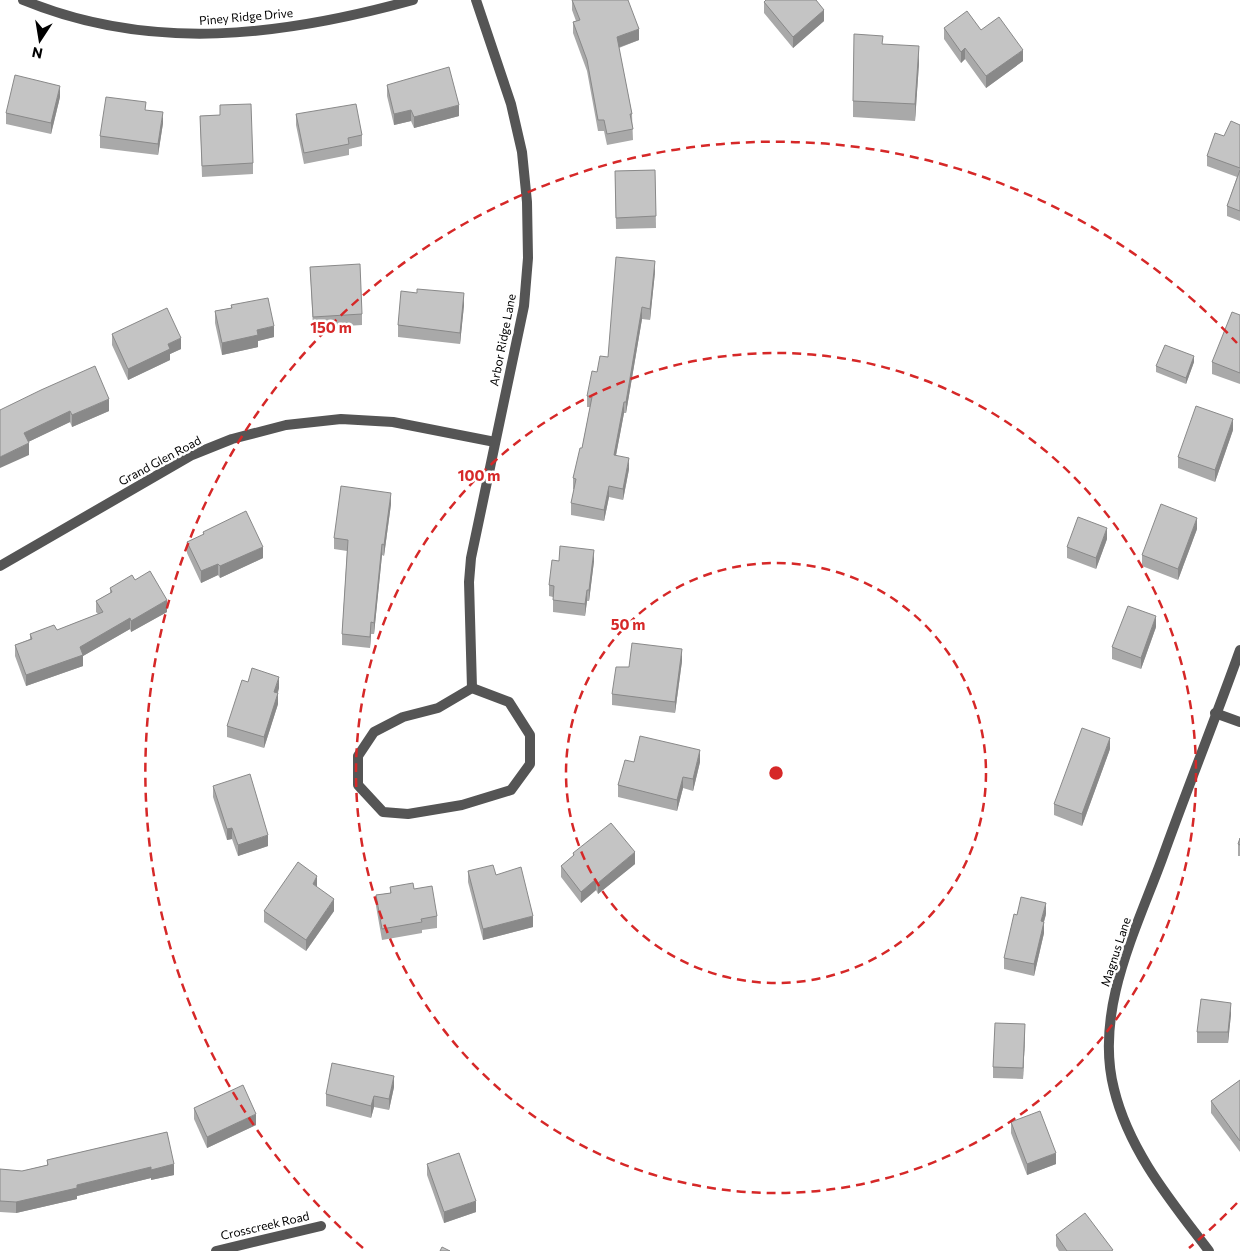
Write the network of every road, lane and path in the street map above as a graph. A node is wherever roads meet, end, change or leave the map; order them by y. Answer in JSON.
{"nodes":[{"id":1,"x":23,"y":0,"type":"edge"},
{"id":2,"x":413,"y":0,"type":"edge"},
{"id":3,"x":476,"y":0,"type":"edge"},
{"id":4,"x":495,"y":442,"type":"junction"},
{"id":5,"x":0,"y":566,"type":"edge"},
{"id":6,"x":1240,"y":650,"type":"edge"},
{"id":7,"x":472,"y":688,"type":"junction"},
{"id":8,"x":1215,"y":713,"type":"junction"},
{"id":9,"x":1240,"y":722,"type":"edge"},
{"id":10,"x":321,"y":1226,"type":"dead end"},
{"id":11,"x":250,"y":1247,"type":"edge"},
{"id":12,"x":216,"y":1251,"type":"edge"},
{"id":13,"x":1209,"y":1251,"type":"edge"}],
"edges":[{"from":1,"to":2,"type":"street","name":"Piney Ridge Drive"},
{"from":3,"to":4,"type":"street","name":"Arbor Ridge Lane"},
{"from":4,"to":5,"type":"street","name":"Grand Glen Road"},
{"from":4,"to":7,"type":"street","name":"Arbor Ridge Lane"},
{"from":6,"to":8,"type":"street","name":"Magnus Lane"},
{"from":7,"to":7,"type":"street"},
{"from":8,"to":9,"type":"street"},
{"from":8,"to":13,"type":"street","name":"Magnus Lane"},
{"from":10,"to":11,"type":"street","name":"Crosscreek Road"},
{"from":11,"to":12,"type":"street","name":"Crosscreek Road"}]}
